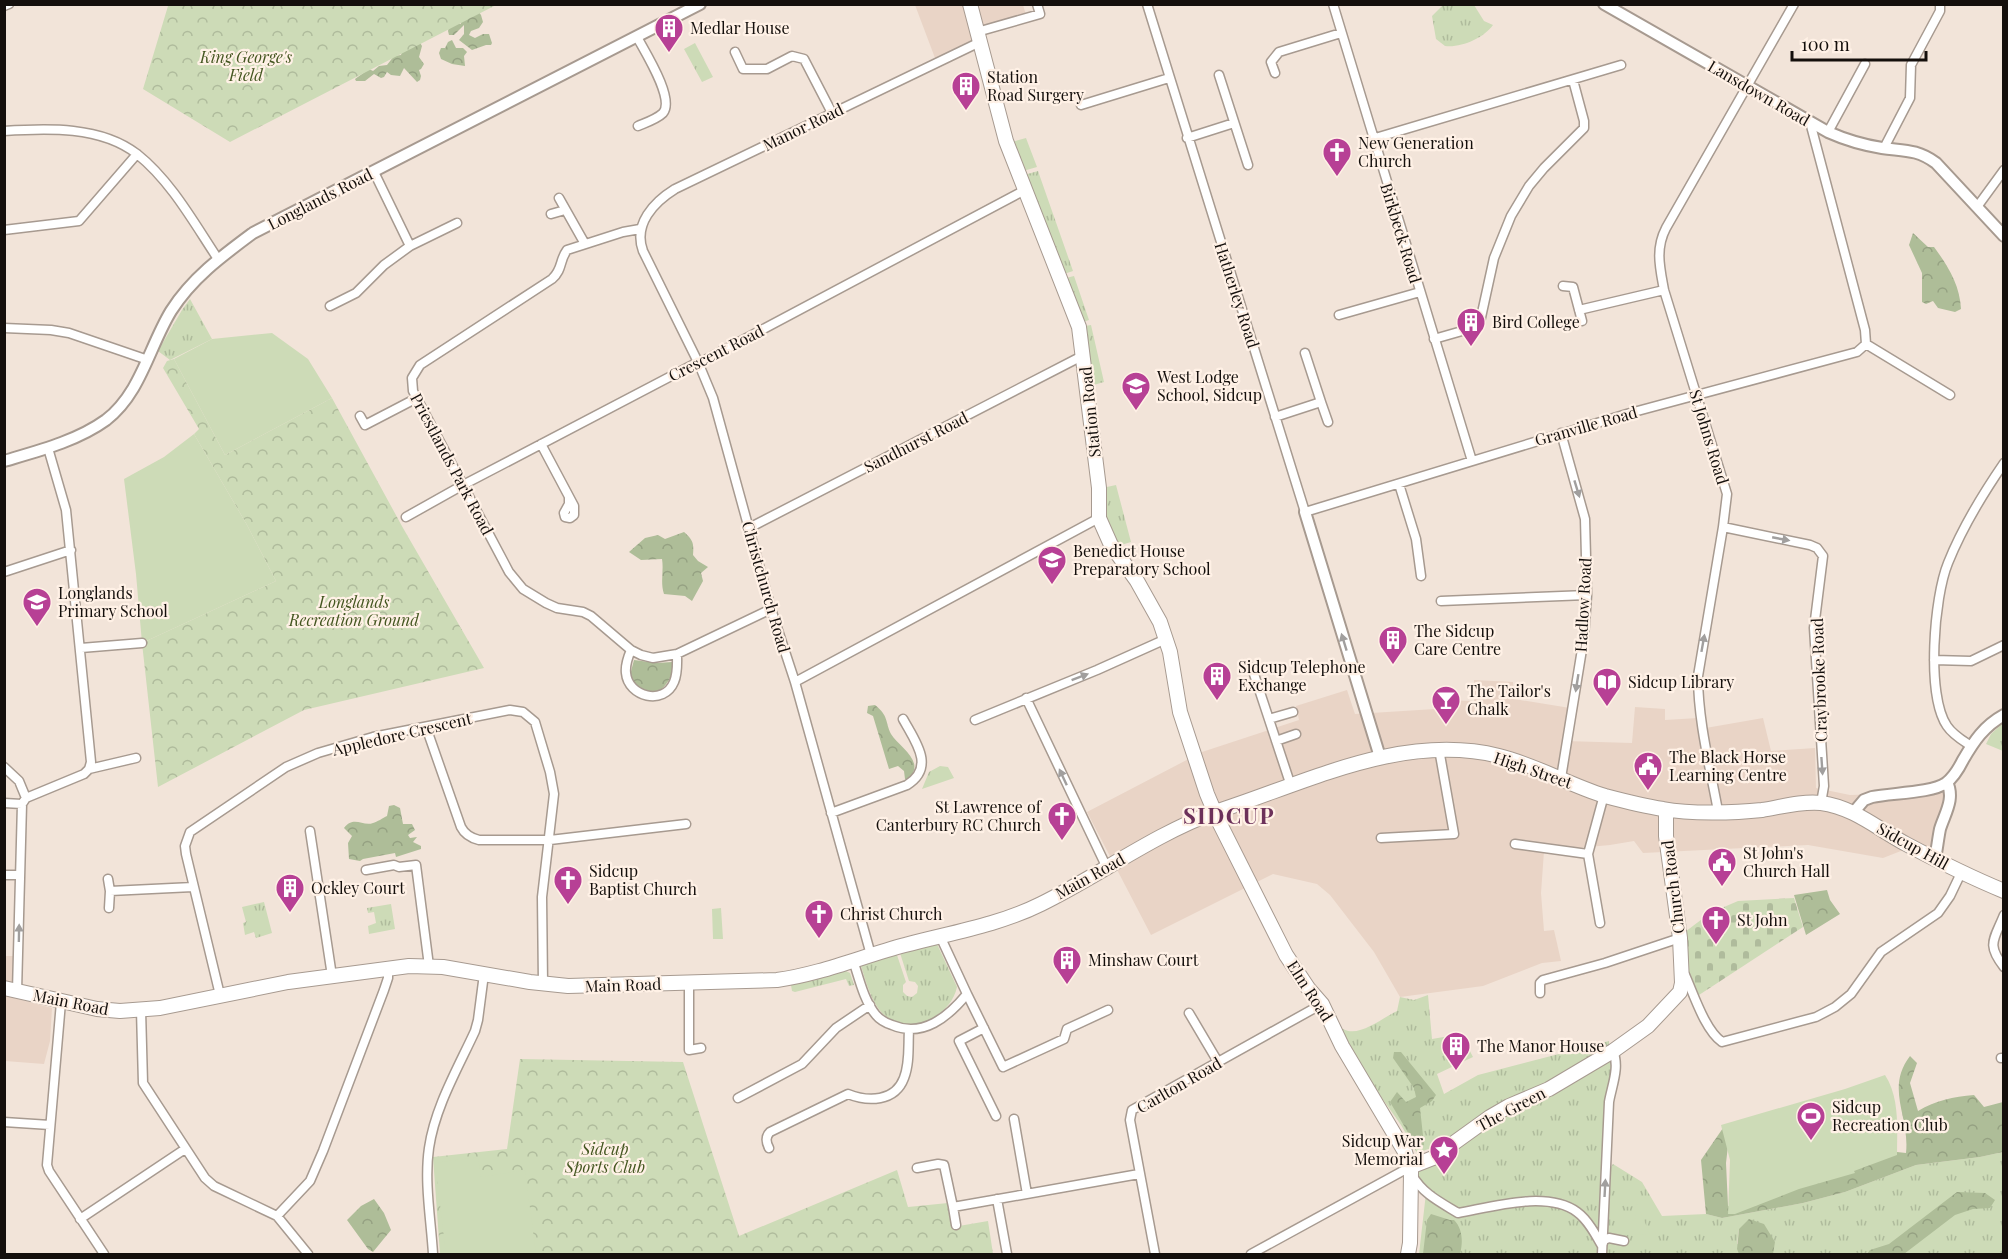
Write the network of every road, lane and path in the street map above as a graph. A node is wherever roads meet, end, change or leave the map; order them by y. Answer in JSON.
{"nodes":[{"id":1,"x":9,"y":4,"type":"edge"},
{"id":2,"x":700,"y":4,"type":"edge"},
{"id":3,"x":970,"y":4,"type":"edge"},
{"id":4,"x":1037,"y":4,"type":"edge"},
{"id":5,"x":1147,"y":4,"type":"edge"},
{"id":6,"x":1333,"y":4,"type":"edge"},
{"id":7,"x":1604,"y":4,"type":"edge"},
{"id":8,"x":1794,"y":4,"type":"edge"},
{"id":9,"x":1940,"y":4,"type":"edge"},
{"id":10,"x":4,"y":6,"type":"edge"},
{"id":11,"x":1620,"y":8,"type":"edge"},
{"id":12,"x":1341,"y":33,"type":"junction"},
{"id":13,"x":637,"y":37,"type":"junction"},
{"id":14,"x":978,"y":37,"type":"junction"},
{"id":15,"x":735,"y":52,"type":"dead end"},
{"id":16,"x":1865,"y":64,"type":"dead end"},
{"id":17,"x":1621,"y":65,"type":"dead end"},
{"id":18,"x":1275,"y":73,"type":"dead end"},
{"id":19,"x":1219,"y":75,"type":"dead end"},
{"id":20,"x":1169,"y":78,"type":"junction"},
{"id":21,"x":1574,"y":80,"type":"junction"},
{"id":22,"x":1747,"y":87,"type":"junction"},
{"id":23,"x":1081,"y":105,"type":"dead end"},
{"id":24,"x":832,"y":113,"type":"junction"},
{"id":25,"x":1810,"y":122,"type":"junction"},
{"id":26,"x":1234,"y":123,"type":"junction"},
{"id":27,"x":638,"y":126,"type":"dead end"},
{"id":28,"x":4,"y":131,"type":"edge"},
{"id":29,"x":1828,"y":132,"type":"junction"},
{"id":30,"x":1187,"y":138,"type":"junction"},
{"id":31,"x":1372,"y":139,"type":"junction"},
{"id":32,"x":1884,"y":148,"type":"junction"},
{"id":33,"x":136,"y":154,"type":"junction"},
{"id":34,"x":1248,"y":165,"type":"dead end"},
{"id":35,"x":2004,"y":170,"type":"edge"},
{"id":36,"x":374,"y":172,"type":"junction"},
{"id":37,"x":1025,"y":190,"type":"junction"},
{"id":38,"x":559,"y":198,"type":"dead end"},
{"id":39,"x":1977,"y":207,"type":"junction"},
{"id":40,"x":565,"y":210,"type":"junction"},
{"id":41,"x":551,"y":214,"type":"dead end"},
{"id":42,"x":457,"y":223,"type":"dead end"},
{"id":43,"x":640,"y":229,"type":"junction"},
{"id":44,"x":4,"y":230,"type":"edge"},
{"id":45,"x":2004,"y":236,"type":"edge"},
{"id":46,"x":585,"y":243,"type":"junction"},
{"id":47,"x":410,"y":246,"type":"junction"},
{"id":48,"x":218,"y":259,"type":"junction"},
{"id":49,"x":1563,"y":286,"type":"dead end"},
{"id":50,"x":1664,"y":290,"type":"junction"},
{"id":51,"x":1419,"y":292,"type":"junction"},
{"id":52,"x":330,"y":306,"type":"dead end"},
{"id":53,"x":1579,"y":310,"type":"junction"},
{"id":54,"x":1339,"y":315,"type":"dead end"},
{"id":55,"x":1582,"y":321,"type":"dead end"},
{"id":56,"x":4,"y":328,"type":"edge"},
{"id":57,"x":1434,"y":339,"type":"junction"},
{"id":58,"x":1866,"y":344,"type":"junction"},
{"id":59,"x":1305,"y":353,"type":"dead end"},
{"id":60,"x":1084,"y":355,"type":"junction"},
{"id":61,"x":148,"y":360,"type":"junction"},
{"id":62,"x":698,"y":362,"type":"junction"},
{"id":63,"x":1696,"y":394,"type":"junction"},
{"id":64,"x":1950,"y":395,"type":"dead end"},
{"id":65,"x":415,"y":399,"type":"junction"},
{"id":66,"x":1322,"y":402,"type":"junction"},
{"id":67,"x":360,"y":416,"type":"dead end"},
{"id":68,"x":1275,"y":417,"type":"junction"},
{"id":69,"x":1328,"y":422,"type":"dead end"},
{"id":70,"x":1561,"y":433,"type":"junction"},
{"id":71,"x":541,"y":444,"type":"junction"},
{"id":72,"x":48,"y":448,"type":"junction"},
{"id":73,"x":4,"y":461,"type":"edge"},
{"id":74,"x":1472,"y":461,"type":"junction"},
{"id":75,"x":2004,"y":463,"type":"edge"},
{"id":76,"x":1399,"y":484,"type":"junction"},
{"id":77,"x":463,"y":485,"type":"junction"},
{"id":78,"x":569,"y":498,"type":"dead end"},
{"id":79,"x":1305,"y":512,"type":"junction"},
{"id":80,"x":406,"y":517,"type":"dead end"},
{"id":81,"x":1099,"y":518,"type":"junction"},
{"id":82,"x":1723,"y":527,"type":"junction"},
{"id":83,"x":749,"y":528,"type":"junction"},
{"id":84,"x":70,"y":550,"type":"junction"},
{"id":85,"x":4,"y":572,"type":"edge"},
{"id":86,"x":1421,"y":576,"type":"dead end"},
{"id":87,"x":1587,"y":595,"type":"junction"},
{"id":88,"x":1441,"y":601,"type":"dead end"},
{"id":89,"x":771,"y":609,"type":"junction"},
{"id":90,"x":1166,"y":639,"type":"junction"},
{"id":91,"x":142,"y":643,"type":"dead end"},
{"id":92,"x":2004,"y":645,"type":"edge"},
{"id":93,"x":81,"y":648,"type":"junction"},
{"id":94,"x":631,"y":650,"type":"junction"},
{"id":95,"x":676,"y":654,"type":"junction"},
{"id":96,"x":1934,"y":660,"type":"junction"},
{"id":97,"x":1252,"y":668,"type":"dead end"},
{"id":98,"x":795,"y":682,"type":"junction"},
{"id":99,"x":1026,"y":698,"type":"junction"},
{"id":100,"x":1293,"y":712,"type":"dead end"},
{"id":101,"x":2004,"y":715,"type":"edge"},
{"id":102,"x":903,"y":719,"type":"dead end"},
{"id":103,"x":1269,"y":719,"type":"junction"},
{"id":104,"x":975,"y":720,"type":"dead end"},
{"id":105,"x":426,"y":727,"type":"junction"},
{"id":106,"x":1296,"y":734,"type":"dead end"},
{"id":107,"x":1276,"y":741,"type":"junction"},
{"id":108,"x":1971,"y":746,"type":"junction"},
{"id":109,"x":1439,"y":748,"type":"junction"},
{"id":110,"x":1380,"y":757,"type":"junction"},
{"id":111,"x":135,"y":758,"type":"dead end"},
{"id":112,"x":4,"y":766,"type":"edge"},
{"id":113,"x":89,"y":769,"type":"junction"},
{"id":114,"x":1561,"y":778,"type":"junction"},
{"id":115,"x":1947,"y":782,"type":"junction"},
{"id":116,"x":1291,"y":786,"type":"junction"},
{"id":117,"x":1604,"y":795,"type":"junction"},
{"id":118,"x":24,"y":801,"type":"junction"},
{"id":119,"x":1821,"y":803,"type":"junction"},
{"id":120,"x":4,"y":804,"type":"edge"},
{"id":121,"x":1666,"y":810,"type":"junction"},
{"id":122,"x":1215,"y":812,"type":"junction"},
{"id":123,"x":1718,"y":812,"type":"junction"},
{"id":124,"x":831,"y":813,"type":"junction"},
{"id":125,"x":1853,"y":813,"type":"junction"},
{"id":126,"x":686,"y":824,"type":"dead end"},
{"id":127,"x":310,"y":831,"type":"dead end"},
{"id":128,"x":1381,"y":838,"type":"dead end"},
{"id":129,"x":550,"y":840,"type":"junction"},
{"id":130,"x":1515,"y":844,"type":"dead end"},
{"id":131,"x":1588,"y":854,"type":"junction"},
{"id":132,"x":1935,"y":859,"type":"junction"},
{"id":133,"x":1107,"y":868,"type":"junction"},
{"id":134,"x":366,"y":870,"type":"dead end"},
{"id":135,"x":1961,"y":873,"type":"junction"},
{"id":136,"x":4,"y":875,"type":"edge"},
{"id":137,"x":19,"y":876,"type":"junction"},
{"id":138,"x":108,"y":879,"type":"dead end"},
{"id":139,"x":193,"y":887,"type":"junction"},
{"id":140,"x":110,"y":891,"type":"junction"},
{"id":141,"x":2004,"y":891,"type":"edge"},
{"id":142,"x":109,"y":908,"type":"dead end"},
{"id":143,"x":2004,"y":915,"type":"edge"},
{"id":144,"x":1600,"y":923,"type":"dead end"},
{"id":145,"x":940,"y":936,"type":"junction"},
{"id":146,"x":1680,"y":938,"type":"junction"},
{"id":147,"x":871,"y":955,"type":"junction"},
{"id":148,"x":853,"y":960,"type":"junction"},
{"id":149,"x":1680,"y":964,"type":"junction"},
{"id":150,"x":429,"y":966,"type":"junction"},
{"id":151,"x":1558,"y":966,"type":"dead end"},
{"id":152,"x":2004,"y":967,"type":"edge"},
{"id":153,"x":388,"y":968,"type":"junction"},
{"id":154,"x":484,"y":974,"type":"junction"},
{"id":155,"x":332,"y":976,"type":"junction"},
{"id":156,"x":1560,"y":976,"type":"junction"},
{"id":157,"x":689,"y":982,"type":"junction"},
{"id":158,"x":543,"y":984,"type":"junction"},
{"id":159,"x":11,"y":990,"type":"edge"},
{"id":160,"x":1540,"y":993,"type":"dead end"},
{"id":161,"x":967,"y":994,"type":"junction"},
{"id":162,"x":220,"y":995,"type":"junction"},
{"id":163,"x":61,"y":1002,"type":"junction"},
{"id":164,"x":1322,"y":1004,"type":"junction"},
{"id":165,"x":870,"y":1005,"type":"junction"},
{"id":166,"x":141,"y":1010,"type":"junction"},
{"id":167,"x":1108,"y":1010,"type":"dead end"},
{"id":168,"x":1189,"y":1013,"type":"dead end"},
{"id":169,"x":984,"y":1028,"type":"junction"},
{"id":170,"x":909,"y":1030,"type":"junction"},
{"id":171,"x":701,"y":1048,"type":"dead end"},
{"id":172,"x":1613,"y":1051,"type":"junction"},
{"id":173,"x":1218,"y":1062,"type":"junction"},
{"id":174,"x":738,"y":1098,"type":"dead end"},
{"id":175,"x":996,"y":1116,"type":"dead end"},
{"id":176,"x":1014,"y":1119,"type":"dead end"},
{"id":177,"x":4,"y":1122,"type":"edge"},
{"id":178,"x":50,"y":1125,"type":"junction"},
{"id":179,"x":769,"y":1148,"type":"dead end"},
{"id":180,"x":185,"y":1149,"type":"junction"},
{"id":181,"x":917,"y":1168,"type":"dead end"},
{"id":182,"x":1411,"y":1169,"type":"junction"},
{"id":183,"x":1139,"y":1174,"type":"junction"},
{"id":184,"x":1027,"y":1194,"type":"junction"},
{"id":185,"x":997,"y":1199,"type":"junction"},
{"id":186,"x":953,"y":1208,"type":"junction"},
{"id":187,"x":277,"y":1216,"type":"junction"},
{"id":188,"x":80,"y":1219,"type":"junction"},
{"id":189,"x":956,"y":1225,"type":"dead end"},
{"id":190,"x":1624,"y":1241,"type":"dead end"},
{"id":191,"x":1602,"y":1250,"type":"edge"},
{"id":192,"x":104,"y":1254,"type":"edge"},
{"id":193,"x":308,"y":1254,"type":"edge"},
{"id":194,"x":433,"y":1254,"type":"edge"},
{"id":195,"x":1007,"y":1254,"type":"edge"},
{"id":196,"x":1155,"y":1254,"type":"edge"},
{"id":197,"x":1251,"y":1254,"type":"edge"},
{"id":198,"x":1408,"y":1254,"type":"edge"}],
"edges":[{"from":1,"to":10,"type":"street"},
{"from":2,"to":13,"type":"street","name":"Longlands Road"},
{"from":3,"to":14,"type":"main road","name":"Station Road"},
{"from":4,"to":14,"type":"street","name":"Manor Road"},
{"from":5,"to":20,"type":"street","name":"Hatherley Road"},
{"from":6,"to":12,"type":"street","name":"Birkbeck Road"},
{"from":7,"to":11,"type":"street","name":"Lansdown Road"},
{"from":8,"to":22,"type":"street","name":"St Johns Road"},
{"from":9,"to":32,"type":"street"},
{"from":11,"to":22,"type":"street","name":"Lansdown Road"},
{"from":12,"to":18,"type":"street"},
{"from":12,"to":31,"type":"street","name":"Birkbeck Road"},
{"from":13,"to":27,"type":"street"},
{"from":13,"to":36,"type":"street","name":"Longlands Road"},
{"from":14,"to":24,"type":"street","name":"Manor Road"},
{"from":14,"to":37,"type":"main road","name":"Station Road"},
{"from":15,"to":24,"type":"street"},
{"from":16,"to":29,"type":"street"},
{"from":17,"to":21,"type":"street"},
{"from":19,"to":26,"type":"street"},
{"from":20,"to":23,"type":"street"},
{"from":20,"to":30,"type":"street","name":"Hatherley Road"},
{"from":21,"to":31,"type":"street"},
{"from":21,"to":57,"type":"street"},
{"from":22,"to":25,"type":"street","name":"Lansdown Road"},
{"from":22,"to":50,"type":"street","name":"St Johns Road"},
{"from":24,"to":43,"type":"street","name":"Manor Road"},
{"from":25,"to":29,"type":"street","name":"Lansdown Road"},
{"from":25,"to":58,"type":"street"},
{"from":26,"to":30,"type":"street"},
{"from":26,"to":34,"type":"street"},
{"from":28,"to":33,"type":"street"},
{"from":29,"to":32,"type":"street","name":"Lansdown Road"},
{"from":30,"to":68,"type":"street","name":"Hatherley Road"},
{"from":31,"to":51,"type":"street","name":"Birkbeck Road"},
{"from":32,"to":39,"type":"street","name":"Lansdown Road"},
{"from":33,"to":44,"type":"street"},
{"from":33,"to":48,"type":"street"},
{"from":35,"to":39,"type":"street"},
{"from":36,"to":47,"type":"street"},
{"from":36,"to":48,"type":"street","name":"Longlands Road"},
{"from":37,"to":60,"type":"main road","name":"Station Road"},
{"from":37,"to":62,"type":"street","name":"Crescent Road"},
{"from":38,"to":40,"type":"street"},
{"from":39,"to":45,"type":"street"},
{"from":40,"to":41,"type":"street"},
{"from":40,"to":46,"type":"street"},
{"from":42,"to":47,"type":"street"},
{"from":43,"to":46,"type":"street","name":"Priestlands Park Road"},
{"from":43,"to":62,"type":"street","name":"Christchurch Road"},
{"from":46,"to":65,"type":"street","name":"Priestlands Park Road"},
{"from":47,"to":52,"type":"street"},
{"from":48,"to":61,"type":"street","name":"Longlands Road"},
{"from":49,"to":53,"type":"street"},
{"from":50,"to":53,"type":"street"},
{"from":50,"to":63,"type":"street","name":"St Johns Road"},
{"from":51,"to":54,"type":"street"},
{"from":51,"to":57,"type":"street","name":"Birkbeck Road"},
{"from":53,"to":55,"type":"street"},
{"from":56,"to":61,"type":"street"},
{"from":57,"to":74,"type":"street","name":"Birkbeck Road"},
{"from":58,"to":63,"type":"street","name":"Granville Road"},
{"from":58,"to":64,"type":"street"},
{"from":59,"to":66,"type":"street"},
{"from":60,"to":81,"type":"main road","name":"Station Road"},
{"from":60,"to":83,"type":"street","name":"Sandhurst Road"},
{"from":61,"to":72,"type":"street","name":"Longlands Road"},
{"from":62,"to":71,"type":"street","name":"Crescent Road"},
{"from":62,"to":83,"type":"street","name":"Christchurch Road"},
{"from":63,"to":70,"type":"street","name":"Granville Road"},
{"from":63,"to":82,"type":"street","name":"St Johns Road"},
{"from":65,"to":67,"type":"street"},
{"from":65,"to":77,"type":"street","name":"Priestlands Park Road"},
{"from":66,"to":68,"type":"street"},
{"from":66,"to":69,"type":"street"},
{"from":68,"to":79,"type":"street","name":"Hatherley Road"},
{"from":70,"to":74,"type":"street","name":"Granville Road"},
{"from":70,"to":87,"type":"street","name":"Hadlow Road","one_way":true},
{"from":71,"to":77,"type":"street","name":"Crescent Road"},
{"from":71,"to":78,"type":"street"},
{"from":72,"to":73,"type":"street","name":"Longlands Road"},
{"from":72,"to":84,"type":"street"},
{"from":74,"to":76,"type":"street","name":"Granville Road"},
{"from":75,"to":96,"type":"street"},
{"from":76,"to":79,"type":"street","name":"Granville Road"},
{"from":76,"to":86,"type":"street"},
{"from":77,"to":80,"type":"street","name":"Crescent Road"},
{"from":77,"to":94,"type":"street","name":"Priestlands Park Road"},
{"from":110,"to":79,"type":"street","name":"Hatherley Road","one_way":true},
{"from":81,"to":90,"type":"main road","name":"Station Road"},
{"from":81,"to":98,"type":"street"},
{"from":82,"to":119,"type":"street","name":"Craybrooke Road","one_way":true},
{"from":123,"to":82,"type":"street","name":"St Johns Road","one_way":true},
{"from":83,"to":89,"type":"street","name":"Christchurch Road"},
{"from":84,"to":85,"type":"street"},
{"from":84,"to":93,"type":"street"},
{"from":87,"to":88,"type":"street"},
{"from":87,"to":114,"type":"street","name":"Hadlow Road","one_way":true},
{"from":89,"to":95,"type":"street","name":"Priestlands Park Road"},
{"from":89,"to":98,"type":"street","name":"Christchurch Road"},
{"from":99,"to":90,"type":"street","one_way":true},
{"from":90,"to":122,"type":"main road","name":"Station Road"},
{"from":91,"to":93,"type":"street"},
{"from":92,"to":96,"type":"street"},
{"from":93,"to":113,"type":"street"},
{"from":94,"to":95,"type":"street","name":"Priestlands Park Road"},
{"from":94,"to":95,"type":"street"},
{"from":96,"to":108,"type":"street"},
{"from":97,"to":103,"type":"street"},
{"from":98,"to":124,"type":"street","name":"Christchurch Road"},
{"from":99,"to":104,"type":"street"},
{"from":133,"to":99,"type":"street","one_way":true},
{"from":100,"to":103,"type":"street"},
{"from":101,"to":108,"type":"street"},
{"from":102,"to":124,"type":"street"},
{"from":103,"to":107,"type":"street"},
{"from":105,"to":129,"type":"street"},
{"from":105,"to":129,"type":"street","name":"Appledore Crescent"},
{"from":105,"to":139,"type":"street","name":"Appledore Crescent"},
{"from":106,"to":107,"type":"street"},
{"from":107,"to":116,"type":"street"},
{"from":108,"to":115,"type":"street"},
{"from":109,"to":110,"type":"main road","name":"High Street"},
{"from":109,"to":114,"type":"main road","name":"High Street"},
{"from":109,"to":128,"type":"street"},
{"from":110,"to":116,"type":"main road","name":"High Street"},
{"from":111,"to":113,"type":"street"},
{"from":112,"to":118,"type":"street"},
{"from":113,"to":118,"type":"street"},
{"from":114,"to":117,"type":"main road","name":"High Street"},
{"from":115,"to":125,"type":"street"},
{"from":115,"to":132,"type":"street"},
{"from":116,"to":122,"type":"main road","name":"High Street"},
{"from":117,"to":121,"type":"main road","name":"High Street"},
{"from":117,"to":131,"type":"street"},
{"from":118,"to":120,"type":"street"},
{"from":118,"to":137,"type":"street"},
{"from":119,"to":123,"type":"main road","name":"High Street"},
{"from":119,"to":125,"type":"main road","name":"Sidcup Hill"},
{"from":121,"to":123,"type":"main road","name":"High Street"},
{"from":121,"to":146,"type":"main road","name":"Church Road"},
{"from":122,"to":133,"type":"main road","name":"Main Road"},
{"from":122,"to":164,"type":"main road","name":"Elm Road"},
{"from":124,"to":147,"type":"street","name":"Christchurch Road"},
{"from":125,"to":132,"type":"main road","name":"Sidcup Hill"},
{"from":126,"to":129,"type":"street"},
{"from":127,"to":155,"type":"street"},
{"from":129,"to":158,"type":"street"},
{"from":130,"to":131,"type":"street"},
{"from":131,"to":144,"type":"street"},
{"from":132,"to":135,"type":"main road","name":"Sidcup Hill"},
{"from":133,"to":145,"type":"main road","name":"Main Road"},
{"from":134,"to":150,"type":"street"},
{"from":135,"to":141,"type":"main road","name":"Sidcup Hill"},
{"from":135,"to":149,"type":"street"},
{"from":136,"to":137,"type":"street"},
{"from":159,"to":137,"type":"street","one_way":true},
{"from":138,"to":140,"type":"street"},
{"from":139,"to":140,"type":"street"},
{"from":139,"to":162,"type":"street","name":"Appledore Crescent"},
{"from":140,"to":142,"type":"street"},
{"from":143,"to":152,"type":"street"},
{"from":145,"to":147,"type":"main road","name":"Main Road"},
{"from":145,"to":161,"type":"street"},
{"from":146,"to":149,"type":"main road","name":"Church Road"},
{"from":146,"to":156,"type":"street"},
{"from":147,"to":148,"type":"main road","name":"Main Road"},
{"from":148,"to":157,"type":"main road","name":"Main Road"},
{"from":148,"to":165,"type":"street"},
{"from":149,"to":172,"type":"main road","name":"The Green"},
{"from":150,"to":153,"type":"main road","name":"Main Road"},
{"from":150,"to":154,"type":"main road","name":"Main Road"},
{"from":151,"to":156,"type":"street"},
{"from":153,"to":155,"type":"main road","name":"Main Road"},
{"from":153,"to":187,"type":"street"},
{"from":154,"to":158,"type":"main road","name":"Main Road"},
{"from":154,"to":194,"type":"street"},
{"from":155,"to":162,"type":"main road","name":"Main Road"},
{"from":156,"to":160,"type":"street"},
{"from":157,"to":158,"type":"main road","name":"Main Road"},
{"from":157,"to":171,"type":"street"},
{"from":159,"to":163,"type":"main road","name":"Main Road"},
{"from":161,"to":169,"type":"street"},
{"from":161,"to":170,"type":"street"},
{"from":162,"to":166,"type":"main road","name":"Main Road"},
{"from":163,"to":166,"type":"main road","name":"Main Road"},
{"from":163,"to":178,"type":"street"},
{"from":164,"to":173,"type":"street","name":"Carlton Road"},
{"from":164,"to":182,"type":"main road","name":"Elm Road"},
{"from":165,"to":170,"type":"street"},
{"from":165,"to":174,"type":"street"},
{"from":166,"to":180,"type":"street"},
{"from":167,"to":169,"type":"street"},
{"from":168,"to":173,"type":"street"},
{"from":169,"to":175,"type":"street"},
{"from":170,"to":179,"type":"street"},
{"from":172,"to":182,"type":"main road","name":"The Green"},
{"from":191,"to":172,"type":"street","one_way":true},
{"from":173,"to":183,"type":"street","name":"Carlton Road"},
{"from":176,"to":184,"type":"street"},
{"from":177,"to":178,"type":"street"},
{"from":178,"to":188,"type":"street"},
{"from":180,"to":187,"type":"street"},
{"from":180,"to":188,"type":"street"},
{"from":181,"to":186,"type":"street"},
{"from":182,"to":191,"type":"street"},
{"from":182,"to":197,"type":"street"},
{"from":182,"to":198,"type":"main road"},
{"from":183,"to":184,"type":"street"},
{"from":183,"to":196,"type":"street","name":"Carlton Road"},
{"from":184,"to":185,"type":"street"},
{"from":185,"to":186,"type":"street"},
{"from":185,"to":195,"type":"street"},
{"from":186,"to":189,"type":"street"},
{"from":187,"to":193,"type":"street"},
{"from":188,"to":192,"type":"street"},
{"from":190,"to":191,"type":"street"}]}
